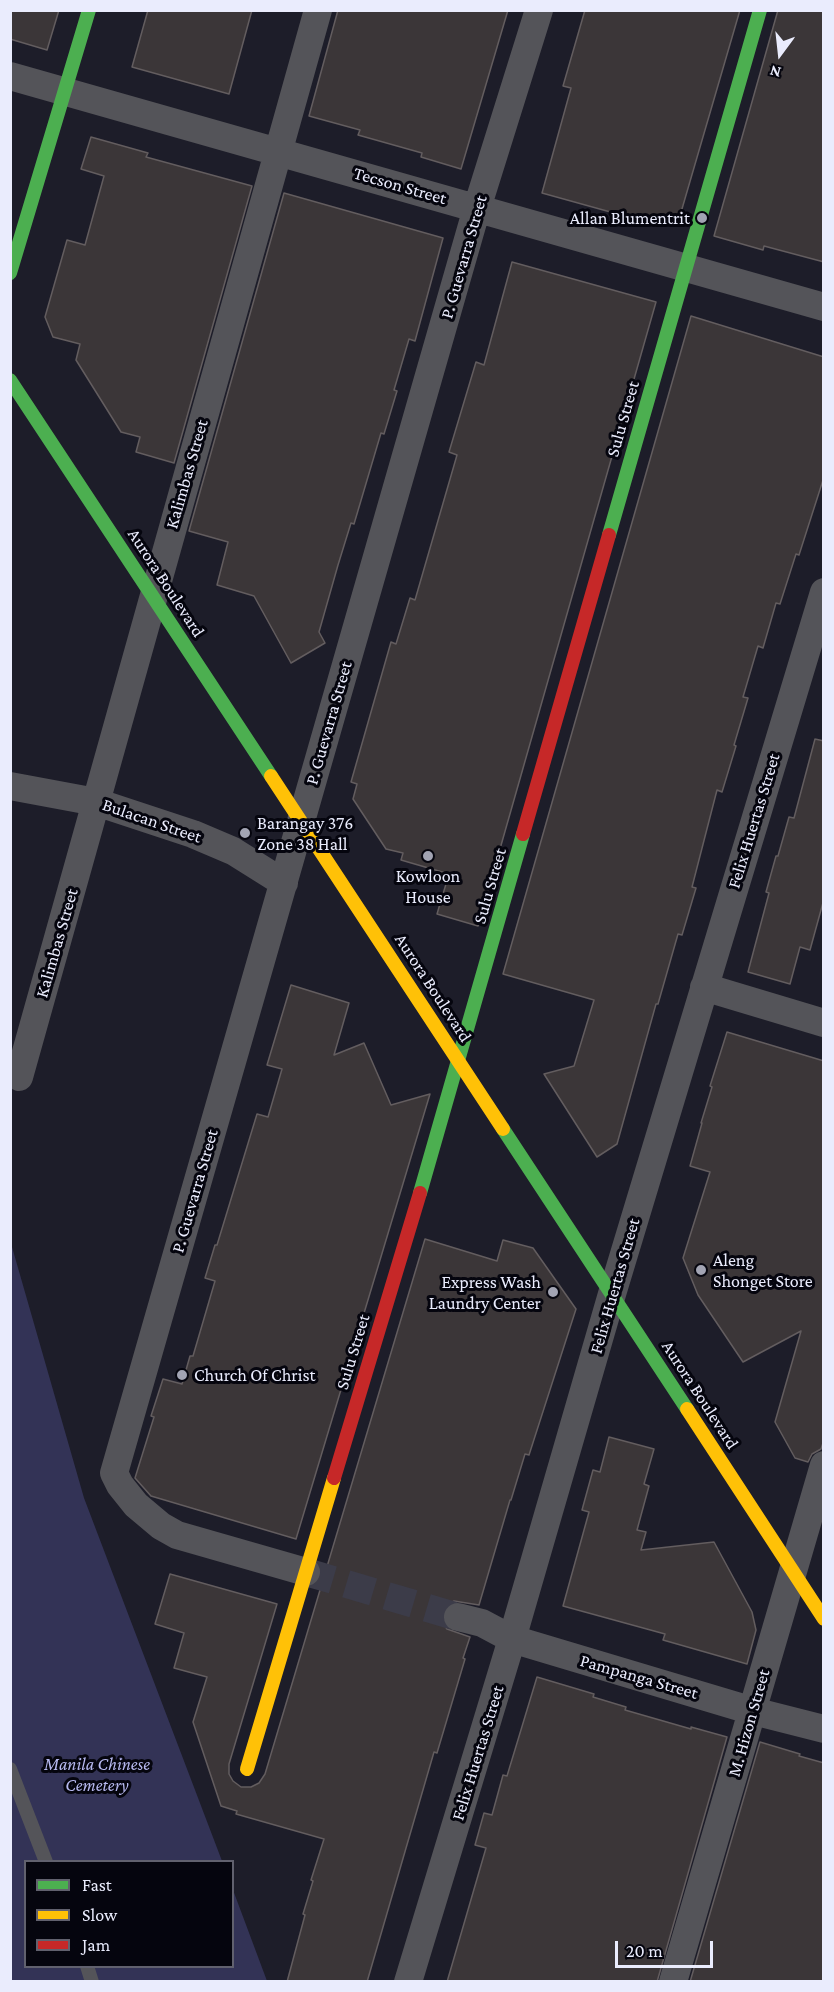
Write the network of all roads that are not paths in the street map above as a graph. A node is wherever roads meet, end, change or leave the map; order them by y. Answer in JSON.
{"nodes":[{"id":1,"x":89,"y":10,"type":"edge"},
{"id":2,"x":318,"y":10,"type":"edge"},
{"id":3,"x":539,"y":10,"type":"edge"},
{"id":4,"x":760,"y":10,"type":"edge"},
{"id":5,"x":10,"y":76,"type":"edge"},
{"id":6,"x":63,"y":91,"type":"junction"},
{"id":7,"x":278,"y":152,"type":"junction"},
{"id":8,"x":477,"y":208,"type":"junction"},
{"id":9,"x":685,"y":267,"type":"junction"},
{"id":10,"x":10,"y":273,"type":"edge"},
{"id":11,"x":824,"y":307,"type":"edge"},
{"id":12,"x":10,"y":380,"type":"edge"},
{"id":13,"x":824,"y":592,"type":"edge"},
{"id":14,"x":153,"y":596,"type":"junction"},
{"id":15,"x":10,"y":786,"type":"edge"},
{"id":16,"x":96,"y":802,"type":"junction"},
{"id":17,"x":301,"y":820,"type":"junction"},
{"id":18,"x":284,"y":883,"type":"junction"},
{"id":19,"x":704,"y":987,"type":"junction"},
{"id":20,"x":824,"y":1023,"type":"edge"},
{"id":21,"x":459,"y":1060,"type":"junction"},
{"id":22,"x":19,"y":1077,"type":"dead end"},
{"id":23,"x":612,"y":1294,"type":"junction"},
{"id":24,"x":824,"y":1465,"type":"edge"},
{"id":25,"x":792,"y":1571,"type":"junction"},
{"id":26,"x":306,"y":1572,"type":"junction"},
{"id":27,"x":458,"y":1617,"type":"tunnel mouth"},
{"id":28,"x":824,"y":1619,"type":"edge"},
{"id":29,"x":512,"y":1639,"type":"junction"},
{"id":30,"x":753,"y":1711,"type":"junction"},
{"id":31,"x":824,"y":1729,"type":"edge"},
{"id":32,"x":10,"y":1769,"type":"edge"},
{"id":33,"x":247,"y":1769,"type":"dead end"},
{"id":34,"x":45,"y":1860,"type":"edge"},
{"id":35,"x":408,"y":1982,"type":"edge"},
{"id":36,"x":673,"y":1982,"type":"edge"}],
"edges":[{"from":1,"to":6,"type":"street"},
{"from":2,"to":7,"type":"street","name":"Kalimbas Street"},
{"from":3,"to":8,"type":"street","name":"P. Guevarra Street"},
{"from":4,"to":9,"type":"street","name":"Sulu Street"},
{"from":5,"to":6,"type":"street","name":"Tecson Street"},
{"from":6,"to":7,"type":"street","name":"Tecson Street"},
{"from":6,"to":10,"type":"street"},
{"from":7,"to":8,"type":"street","name":"Tecson Street"},
{"from":7,"to":14,"type":"street","name":"Kalimbas Street"},
{"from":8,"to":9,"type":"street","name":"Tecson Street"},
{"from":8,"to":17,"type":"street","name":"P. Guevarra Street"},
{"from":9,"to":11,"type":"street","name":"Tecson Street"},
{"from":9,"to":21,"type":"street","name":"Sulu Street"},
{"from":12,"to":14,"type":"street","name":"Aurora Boulevard"},
{"from":13,"to":19,"type":"street","name":"Felix Huertas Street"},
{"from":14,"to":16,"type":"street","name":"Kalimbas Street"},
{"from":14,"to":17,"type":"street","name":"Aurora Boulevard"},
{"from":15,"to":16,"type":"street","name":"Bulacan Street"},
{"from":16,"to":18,"type":"street","name":"Bulacan Street"},
{"from":16,"to":22,"type":"street","name":"Kalimbas Street"},
{"from":17,"to":18,"type":"street","name":"P. Guevarra Street"},
{"from":17,"to":21,"type":"street","name":"Aurora Boulevard"},
{"from":18,"to":26,"type":"street","name":"P. Guevarra Street"},
{"from":19,"to":20,"type":"street"},
{"from":19,"to":23,"type":"street","name":"Felix Huertas Street"},
{"from":21,"to":23,"type":"street","name":"Aurora Boulevard"},
{"from":21,"to":26,"type":"street","name":"Sulu Street"},
{"from":23,"to":25,"type":"street","name":"Aurora Boulevard"},
{"from":23,"to":29,"type":"street","name":"Felix Huertas Street"},
{"from":24,"to":25,"type":"street","name":"M. Hizon Street"},
{"from":25,"to":28,"type":"street","name":"Aurora Boulevard"},
{"from":25,"to":30,"type":"street","name":"M. Hizon Street"},
{"from":26,"to":33,"type":"street","name":"Sulu Street"},
{"from":27,"to":29,"type":"street","name":"Pampanga Street"},
{"from":29,"to":30,"type":"street","name":"Pampanga Street"},
{"from":29,"to":35,"type":"street","name":"Felix Huertas Street"},
{"from":30,"to":31,"type":"street","name":"Pampanga Street"},
{"from":30,"to":36,"type":"street","name":"M. Hizon Street"},
{"from":32,"to":34,"type":"lane"}]}
